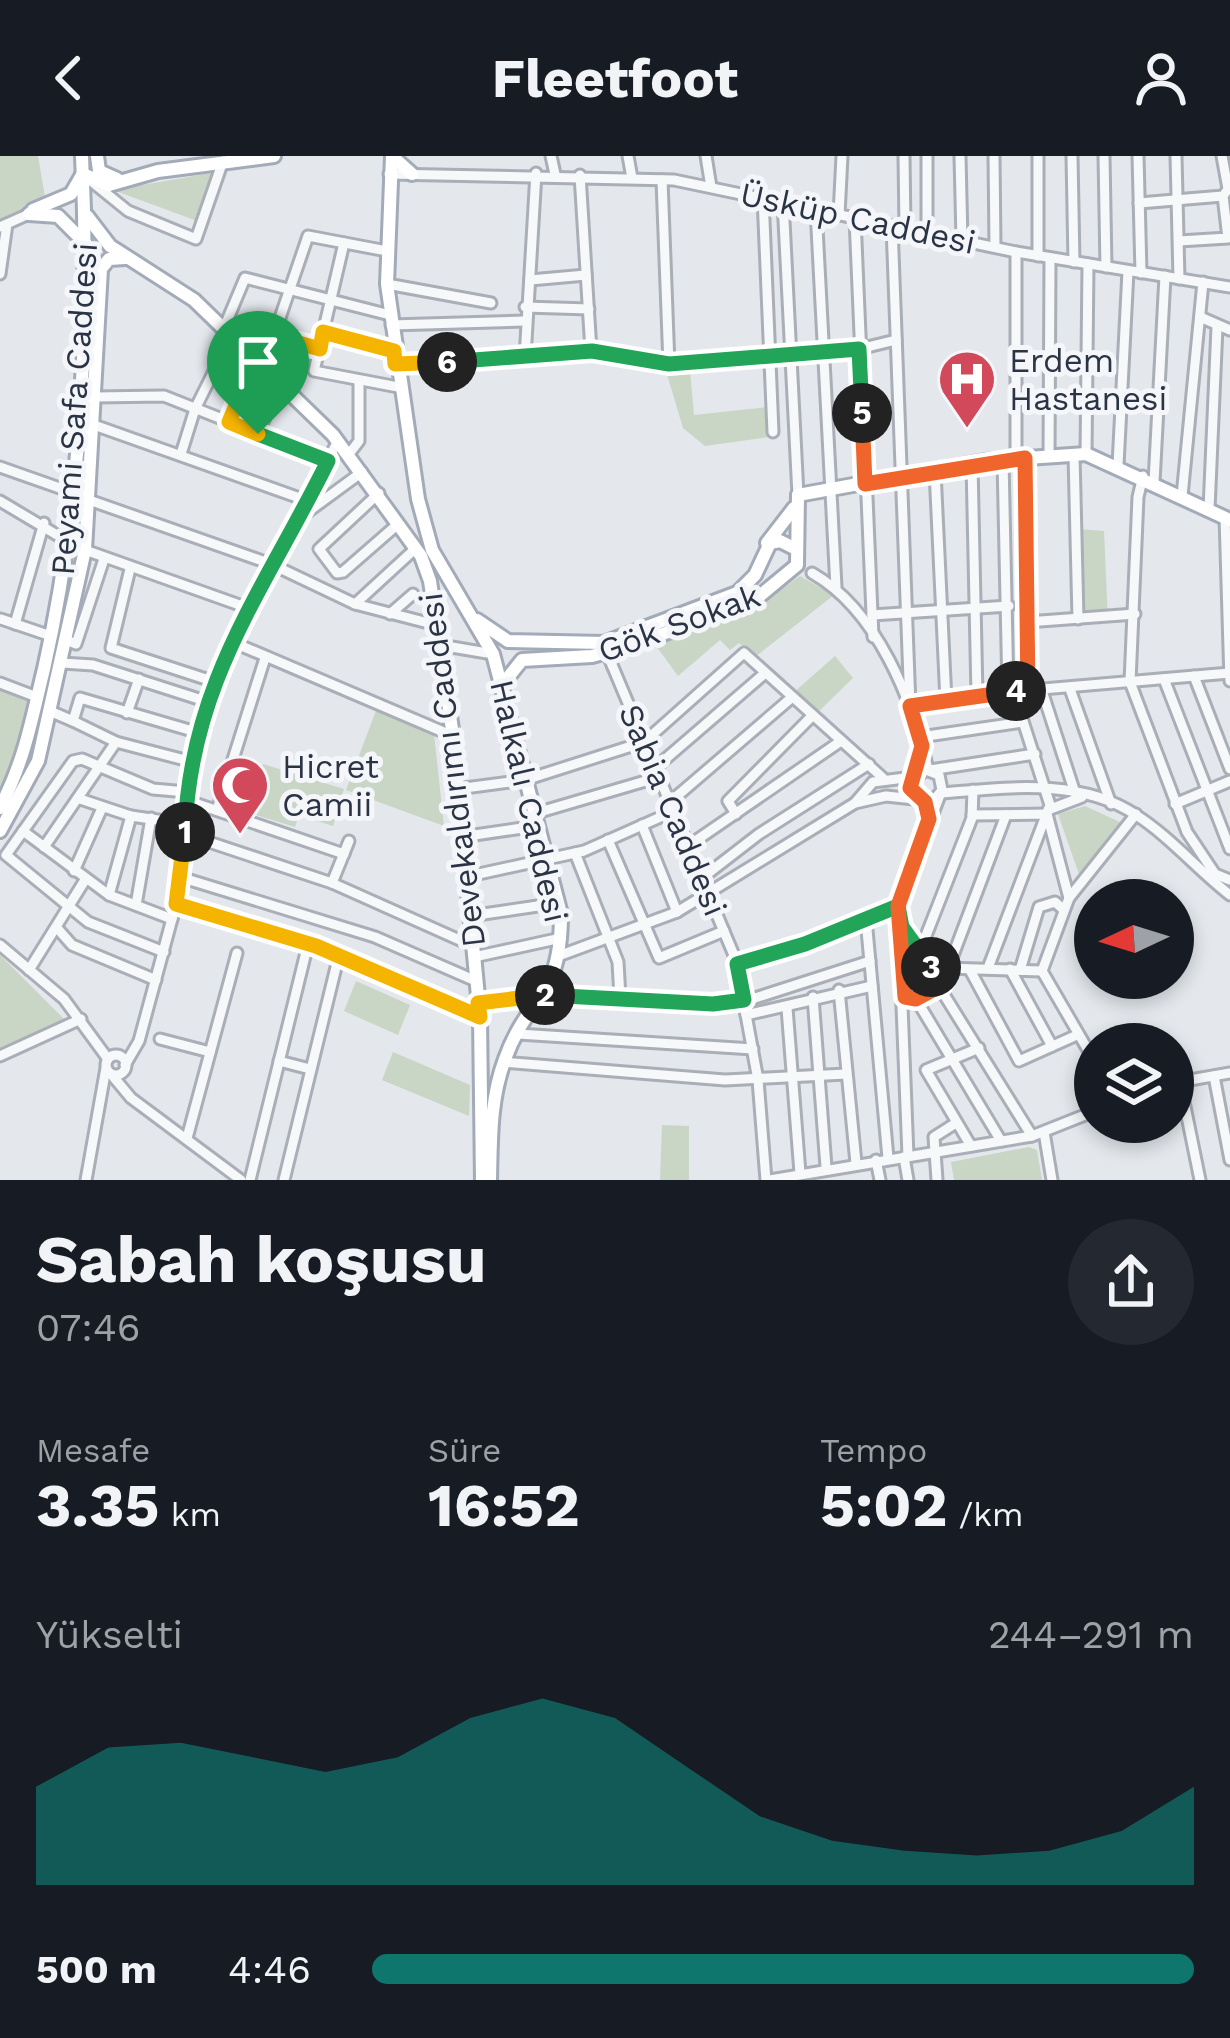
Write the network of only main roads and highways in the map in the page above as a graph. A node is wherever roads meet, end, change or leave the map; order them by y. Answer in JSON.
{"nodes":[{"id":1,"x":82,"y":156,"type":"edge"},
{"id":2,"x":98,"y":156,"type":"edge"},
{"id":3,"x":274,"y":156,"type":"edge"},
{"id":4,"x":392,"y":156,"type":"edge"},
{"id":5,"x":83,"y":174,"type":"junction"},
{"id":6,"x":412,"y":174,"type":"road end"},
{"id":7,"x":124,"y":179,"type":"junction"},
{"id":8,"x":87,"y":216,"type":"junction"},
{"id":9,"x":86,"y":244,"type":"junction"},
{"id":10,"x":125,"y":258,"type":"junction"},
{"id":11,"x":798,"y":495,"type":"junction"},
{"id":12,"x":418,"y":500,"type":"junction"},
{"id":13,"x":388,"y":508,"type":"junction"},
{"id":14,"x":1227,"y":518,"type":"edge"},
{"id":15,"x":795,"y":550,"type":"junction"},
{"id":16,"x":764,"y":551,"type":"junction"},
{"id":17,"x":439,"y":564,"type":"joint"},
{"id":18,"x":788,"y":575,"type":"junction"},
{"id":19,"x":471,"y":614,"type":"junction"},
{"id":20,"x":682,"y":620,"type":"junction"},
{"id":21,"x":436,"y":623,"type":"junction"},
{"id":22,"x":64,"y":640,"type":"junction"},
{"id":23,"x":512,"y":642,"type":"junction"},
{"id":24,"x":520,"y":662,"type":"junction"},
{"id":25,"x":502,"y":685,"type":"junction"},
{"id":26,"x":0,"y":808,"type":"edge"},
{"id":27,"x":0,"y":831,"type":"edge"},
{"id":28,"x":482,"y":1068,"type":"junction"},
{"id":29,"x":500,"y":1078,"type":"junction"},
{"id":30,"x":486,"y":1180,"type":"edge"}],
"edges":[{"from":1,"to":5,"type":"main road","name":"Peyami Safa Caddesi"},
{"from":2,"to":7,"type":"main road"},
{"from":3,"to":7,"type":"main road"},
{"from":4,"to":6,"type":"main road"},
{"from":4,"to":12,"type":"main road","name":"Devekaldırımı Caddesi"},
{"from":5,"to":7,"type":"main road"},
{"from":5,"to":8,"type":"main road","name":"Peyami Safa Caddesi"},
{"from":5,"to":9,"type":"main road"},
{"from":8,"to":9,"type":"main road","name":"Peyami Safa Caddesi"},
{"from":8,"to":10,"type":"main road","name":"Peyami Safa Caddesi"},
{"from":9,"to":22,"type":"main road","name":"Peyami Safa Caddesi"},
{"from":10,"to":13,"type":"main road"},
{"from":10,"to":22,"type":"main road","name":"Peyami Safa Caddesi"},
{"from":11,"to":14,"type":"main road"},
{"from":11,"to":15,"type":"main road","name":"Gök Sokak"},
{"from":11,"to":16,"type":"main road","name":"Gök Sokak"},
{"from":12,"to":13,"type":"main road"},
{"from":12,"to":17,"type":"main road","name":"Devekaldırımı Caddesi"},
{"from":13,"to":21,"type":"main road","name":"Devekaldırımı Caddesi"},
{"from":15,"to":16,"type":"main road"},
{"from":15,"to":18,"type":"main road","name":"Gök Sokak"},
{"from":15,"to":18,"type":"main road","name":"Gök Sokak"},
{"from":16,"to":18,"type":"main road"},
{"from":16,"to":20,"type":"main road","name":"Gök Sokak"},
{"from":17,"to":19,"type":"main road","name":"Halkalı Caddesi"},
{"from":18,"to":20,"type":"main road","name":"Gök Sokak"},
{"from":19,"to":21,"type":"main road"},
{"from":19,"to":23,"type":"main road"},
{"from":19,"to":25,"type":"main road","name":"Halkalı Caddesi"},
{"from":20,"to":23,"type":"main road","name":"Gök Sokak"},
{"from":20,"to":24,"type":"main road","name":"Gök Sokak"},
{"from":21,"to":28,"type":"main road","name":"Devekaldırımı Caddesi"},
{"from":22,"to":26,"type":"main road","name":"Peyami Safa Caddesi"},
{"from":22,"to":27,"type":"main road","name":"Peyami Safa Caddesi"},
{"from":23,"to":24,"type":"main road"},
{"from":24,"to":25,"type":"main road"},
{"from":25,"to":29,"type":"main road","name":"Halkalı Caddesi"},
{"from":28,"to":29,"type":"main road"},
{"from":28,"to":30,"type":"main road","name":"Halkalı Caddesi"},
{"from":29,"to":30,"type":"main road","name":"Halkalı Caddesi"}]}
